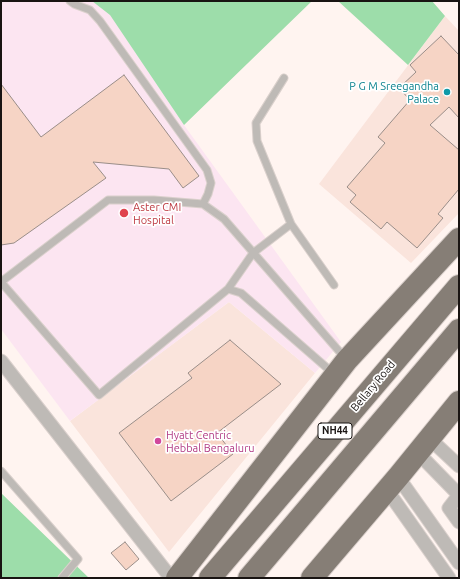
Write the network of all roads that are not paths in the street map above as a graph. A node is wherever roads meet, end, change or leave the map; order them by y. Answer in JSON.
{"nodes":[{"id":1,"x":70,"y":1,"type":"edge"},
{"id":2,"x":284,"y":78,"type":"dead end"},
{"id":3,"x":202,"y":204,"type":"junction"},
{"id":4,"x":291,"y":224,"type":"junction"},
{"id":5,"x":459,"y":240,"type":"edge"},
{"id":6,"x":253,"y":253,"type":"junction"},
{"id":7,"x":1,"y":282,"type":"edge"},
{"id":8,"x":334,"y":285,"type":"dead end"},
{"id":9,"x":459,"y":286,"type":"edge"},
{"id":10,"x":228,"y":289,"type":"junction"},
{"id":11,"x":459,"y":330,"type":"edge"},
{"id":12,"x":1,"y":361,"type":"edge"},
{"id":13,"x":341,"y":368,"type":"junction"},
{"id":14,"x":459,"y":402,"type":"edge"},
{"id":15,"x":424,"y":446,"type":"junction"},
{"id":16,"x":459,"y":466,"type":"edge"},
{"id":17,"x":1,"y":471,"type":"edge"},
{"id":18,"x":393,"y":484,"type":"junction"},
{"id":19,"x":459,"y":495,"type":"edge"},
{"id":20,"x":459,"y":522,"type":"edge"},
{"id":21,"x":459,"y":563,"type":"edge"},
{"id":22,"x":62,"y":578,"type":"edge"},
{"id":23,"x":171,"y":578,"type":"edge"},
{"id":24,"x":177,"y":578,"type":"edge"},
{"id":25,"x":210,"y":578,"type":"edge"},
{"id":26,"x":249,"y":578,"type":"edge"},
{"id":27,"x":312,"y":578,"type":"edge"},
{"id":28,"x":449,"y":578,"type":"edge"}],
"edges":[{"from":1,"to":3,"type":"lane"},
{"from":2,"to":4,"type":"lane"},
{"from":3,"to":6,"type":"lane"},
{"from":3,"to":7,"type":"lane"},
{"from":4,"to":6,"type":"lane"},
{"from":4,"to":8,"type":"lane"},
{"from":5,"to":13,"type":"highway"},
{"from":6,"to":10,"type":"lane"},
{"from":6,"to":13,"type":"lane"},
{"from":7,"to":10,"type":"lane"},
{"from":9,"to":25,"type":"highway","name":"Bellary Road","number":"NH44"},
{"from":10,"to":13,"type":"lane"},
{"from":11,"to":26,"type":"highway","number":"NH44"},
{"from":12,"to":23,"type":"street"},
{"from":13,"to":24,"type":"highway"},
{"from":14,"to":15,"type":"highway"},
{"from":15,"to":16,"type":"street"},
{"from":15,"to":18,"type":"highway"},
{"from":15,"to":19,"type":"street"},
{"from":17,"to":22,"type":"lane"},
{"from":18,"to":21,"type":"street"},
{"from":18,"to":27,"type":"highway"},
{"from":18,"to":28,"type":"street"},
{"from":19,"to":20,"type":"street"}]}
